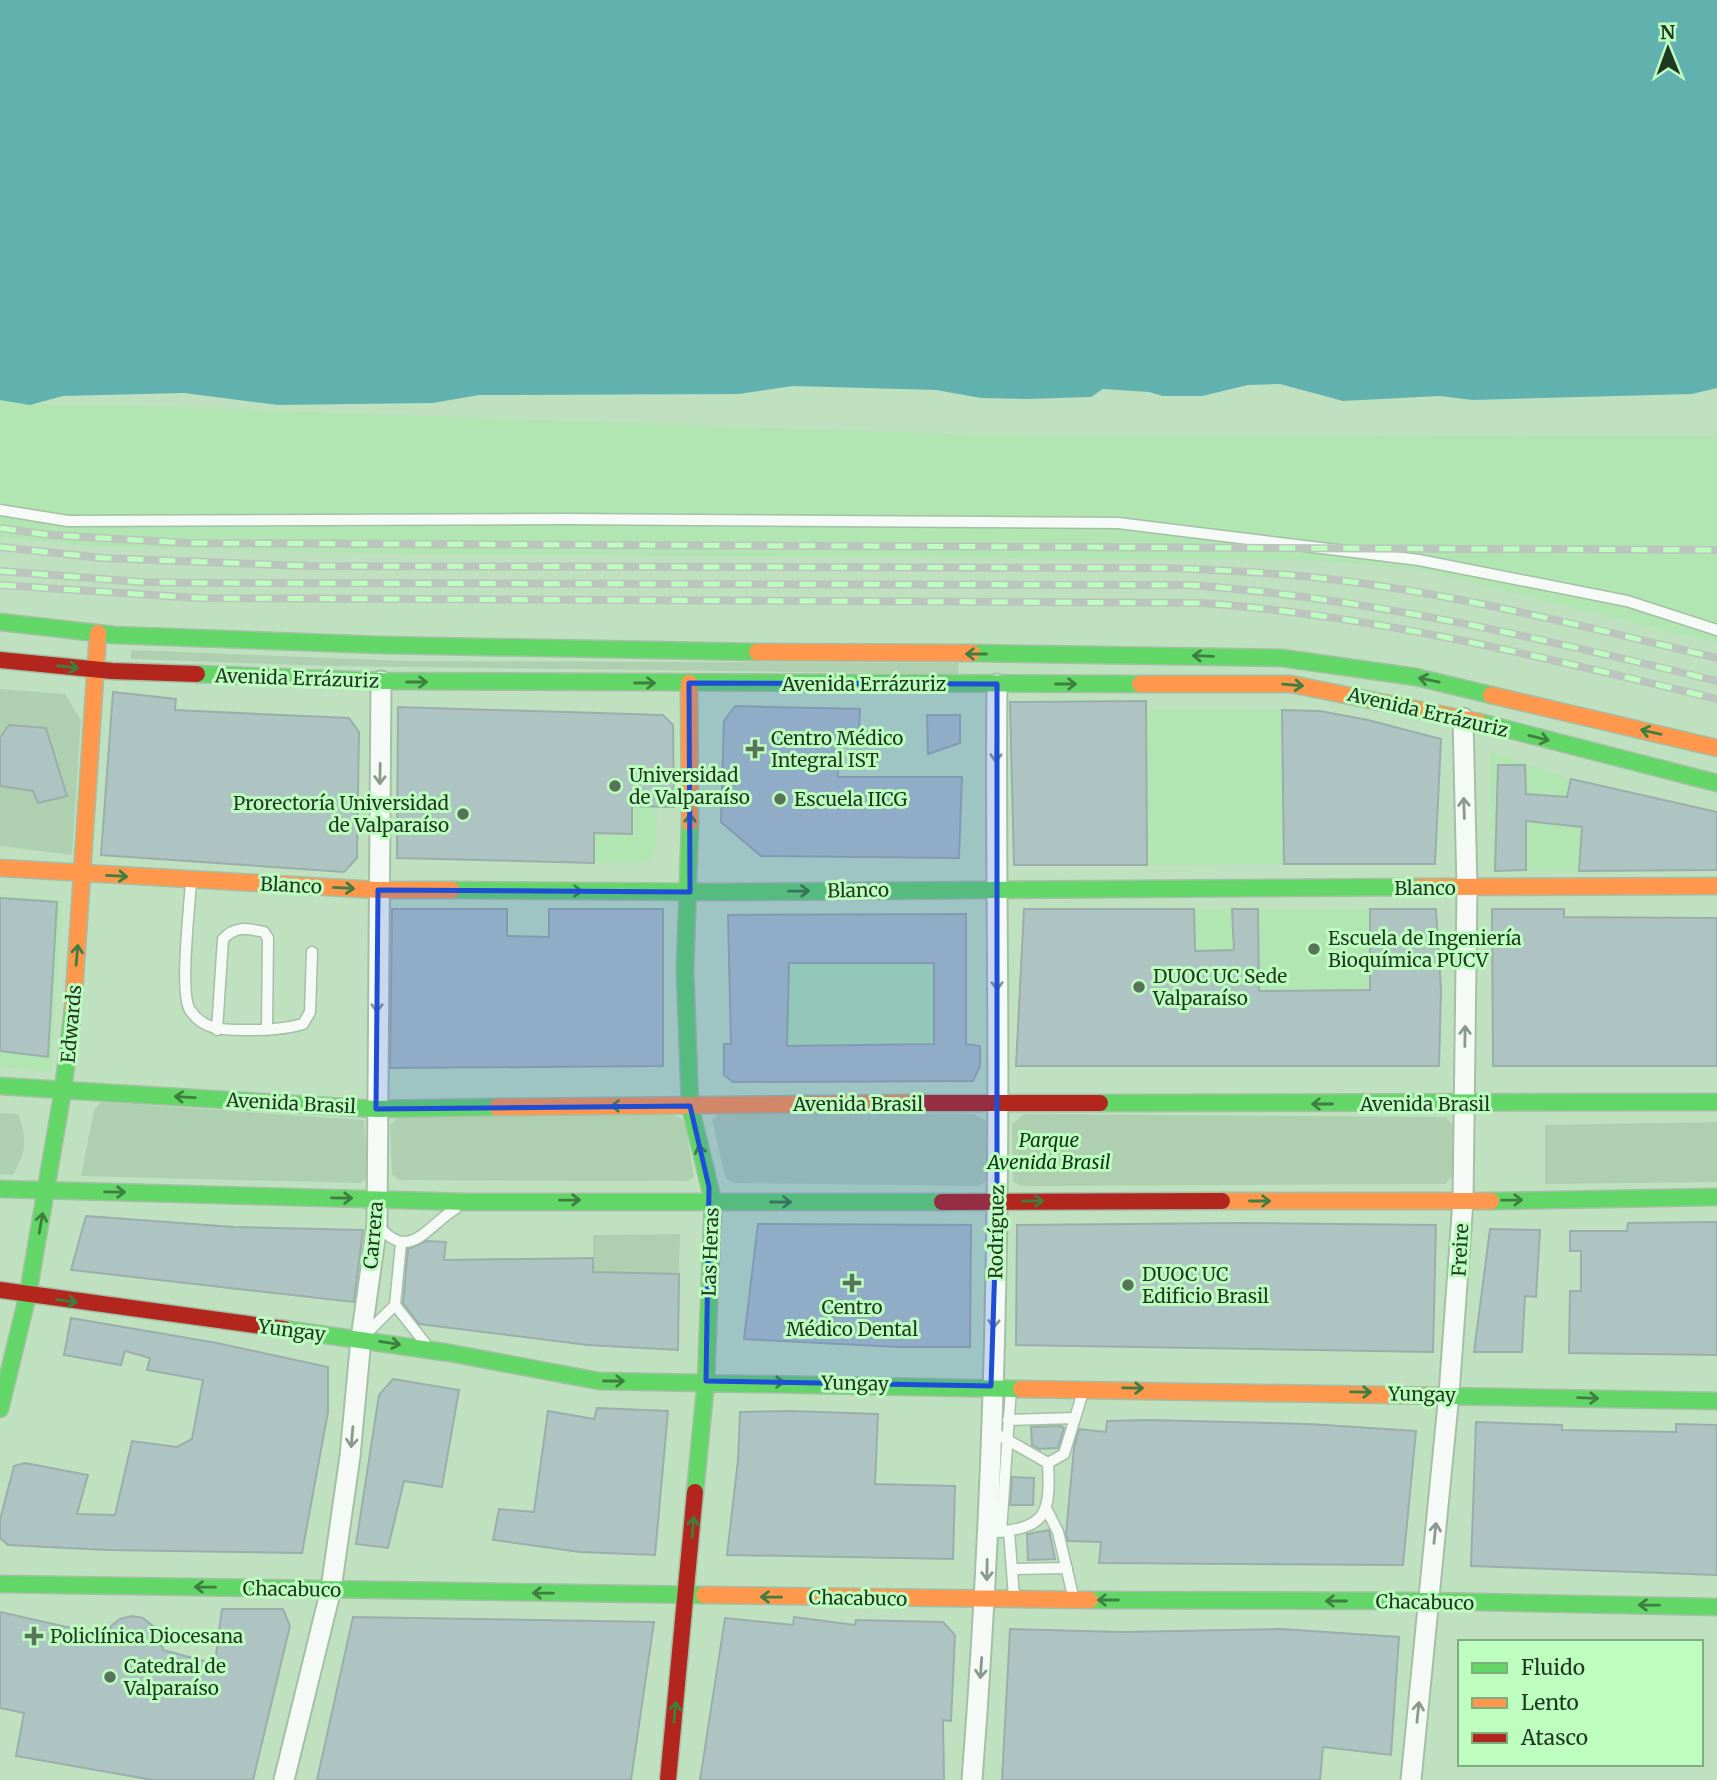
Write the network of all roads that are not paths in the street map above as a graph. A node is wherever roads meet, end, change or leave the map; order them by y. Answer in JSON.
{"nodes":[{"id":1,"x":0,"y":510,"type":"edge"},
{"id":2,"x":0,"y":622,"type":"edge"},
{"id":3,"x":1717,"y":630,"type":"edge"},
{"id":4,"x":98,"y":633,"type":"junction"},
{"id":5,"x":0,"y":660,"type":"edge"},
{"id":6,"x":96,"y":670,"type":"junction"},
{"id":7,"x":381,"y":681,"type":"junction"},
{"id":8,"x":689,"y":683,"type":"junction"},
{"id":9,"x":997,"y":684,"type":"junction"},
{"id":10,"x":1463,"y":718,"type":"junction"},
{"id":11,"x":1717,"y":748,"type":"edge"},
{"id":12,"x":1717,"y":783,"type":"edge"},
{"id":13,"x":0,"y":868,"type":"edge"},
{"id":14,"x":84,"y":875,"type":"junction"},
{"id":15,"x":191,"y":880,"type":"junction"},
{"id":16,"x":1717,"y":886,"type":"edge"},
{"id":17,"x":995,"y":888,"type":"junction"},
{"id":18,"x":1467,"y":888,"type":"junction"},
{"id":19,"x":378,"y":890,"type":"junction"},
{"id":20,"x":690,"y":892,"type":"junction"},
{"id":21,"x":312,"y":952,"type":"dead end"},
{"id":22,"x":217,"y":1030,"type":"junction"},
{"id":23,"x":268,"y":1030,"type":"junction"},
{"id":24,"x":0,"y":1086,"type":"edge"},
{"id":25,"x":63,"y":1090,"type":"junction"},
{"id":26,"x":1717,"y":1102,"type":"edge"},
{"id":27,"x":997,"y":1104,"type":"junction"},
{"id":28,"x":1464,"y":1104,"type":"junction"},
{"id":29,"x":690,"y":1106,"type":"junction"},
{"id":30,"x":376,"y":1109,"type":"junction"},
{"id":31,"x":0,"y":1189,"type":"edge"},
{"id":32,"x":47,"y":1191,"type":"junction"},
{"id":33,"x":1717,"y":1196,"type":"edge"},
{"id":34,"x":378,"y":1199,"type":"junction"},
{"id":35,"x":1463,"y":1200,"type":"junction"},
{"id":36,"x":713,"y":1201,"type":"junction"},
{"id":37,"x":997,"y":1201,"type":"junction"},
{"id":38,"x":468,"y":1202,"type":"junction"},
{"id":39,"x":376,"y":1224,"type":"junction"},
{"id":40,"x":401,"y":1243,"type":"junction"},
{"id":41,"x":0,"y":1290,"type":"edge"},
{"id":42,"x":28,"y":1294,"type":"junction"},
{"id":43,"x":395,"y":1305,"type":"junction"},
{"id":44,"x":361,"y":1339,"type":"junction"},
{"id":45,"x":430,"y":1350,"type":"junction"},
{"id":46,"x":706,"y":1381,"type":"junction"},
{"id":47,"x":991,"y":1385,"type":"junction"},
{"id":48,"x":1012,"y":1386,"type":"junction"},
{"id":49,"x":1085,"y":1387,"type":"junction"},
{"id":50,"x":1449,"y":1394,"type":"junction"},
{"id":51,"x":1717,"y":1401,"type":"edge"},
{"id":52,"x":0,"y":1409,"type":"edge"},
{"id":53,"x":1075,"y":1418,"type":"junction"},
{"id":54,"x":1008,"y":1420,"type":"junction"},
{"id":55,"x":998,"y":1433,"type":"junction"},
{"id":56,"x":1048,"y":1463,"type":"junction"},
{"id":57,"x":1047,"y":1510,"type":"junction"},
{"id":58,"x":999,"y":1532,"type":"junction"},
{"id":59,"x":1067,"y":1568,"type":"junction"},
{"id":60,"x":1012,"y":1569,"type":"junction"},
{"id":61,"x":0,"y":1584,"type":"edge"},
{"id":62,"x":331,"y":1589,"type":"junction"},
{"id":63,"x":688,"y":1595,"type":"junction"},
{"id":64,"x":986,"y":1600,"type":"junction"},
{"id":65,"x":1015,"y":1600,"type":"junction"},
{"id":66,"x":1074,"y":1600,"type":"junction"},
{"id":67,"x":1429,"y":1601,"type":"junction"},
{"id":68,"x":1717,"y":1607,"type":"edge"},
{"id":69,"x":284,"y":1780,"type":"edge"},
{"id":70,"x":668,"y":1780,"type":"edge"},
{"id":71,"x":972,"y":1780,"type":"edge"},
{"id":72,"x":1411,"y":1780,"type":"edge"}],
"edges":[{"from":1,"to":3,"type":"lane"},
{"from":2,"to":4,"type":"main road","name":"Avenida Errázuriz"},
{"from":4,"to":6,"type":"main road","name":"Edwards"},
{"from":11,"to":4,"type":"main road","name":"Avenida Errázuriz","one_way":true},
{"from":5,"to":6,"type":"main road","name":"Avenida Errázuriz","one_way":true},
{"from":6,"to":7,"type":"main road","name":"Avenida Errázuriz"},
{"from":6,"to":14,"type":"main road","name":"Edwards"},
{"from":7,"to":8,"type":"main road","name":"Avenida Errázuriz","one_way":true},
{"from":7,"to":19,"type":"street","name":"Carrera","one_way":true},
{"from":8,"to":9,"type":"main road","name":"Avenida Errázuriz"},
{"from":20,"to":8,"type":"main road","name":"Las Heras","one_way":true},
{"from":9,"to":10,"type":"main road","name":"Avenida Errázuriz","one_way":true},
{"from":9,"to":17,"type":"street","name":"Rodríguez","one_way":true},
{"from":10,"to":12,"type":"main road","name":"Avenida Errázuriz","one_way":true},
{"from":18,"to":10,"type":"street","name":"Freire","one_way":true},
{"from":13,"to":14,"type":"main road","name":"Blanco"},
{"from":14,"to":15,"type":"main road","name":"Blanco","one_way":true},
{"from":25,"to":14,"type":"main road","name":"Edwards","one_way":true},
{"from":15,"to":19,"type":"main road","name":"Blanco","one_way":true},
{"from":15,"to":22,"type":"lane"},
{"from":16,"to":18,"type":"main road","name":"Blanco"},
{"from":17,"to":18,"type":"main road","name":"Blanco"},
{"from":20,"to":17,"type":"main road","name":"Blanco","one_way":true},
{"from":17,"to":27,"type":"street","name":"Rodríguez","one_way":true},
{"from":28,"to":18,"type":"street","name":"Freire","one_way":true},
{"from":19,"to":20,"type":"main road","name":"Blanco","one_way":true},
{"from":19,"to":30,"type":"street","name":"Carrera","one_way":true},
{"from":20,"to":29,"type":"main road","name":"Las Heras"},
{"from":21,"to":23,"type":"lane"},
{"from":22,"to":23,"type":"lane"},
{"from":22,"to":23,"type":"lane"},
{"from":24,"to":25,"type":"main road","name":"Avenida Brasil"},
{"from":30,"to":25,"type":"main road","name":"Avenida Brasil","one_way":true},
{"from":25,"to":32,"type":"main road","name":"Edwards"},
{"from":26,"to":28,"type":"main road","name":"Avenida Brasil"},
{"from":28,"to":27,"type":"main road","name":"Avenida Brasil","one_way":true},
{"from":27,"to":29,"type":"main road","name":"Avenida Brasil"},
{"from":27,"to":37,"type":"street","name":"Rodríguez"},
{"from":28,"to":35,"type":"street","name":"Freire"},
{"from":29,"to":30,"type":"main road","name":"Avenida Brasil","one_way":true},
{"from":36,"to":29,"type":"main road","name":"Las Heras","one_way":true},
{"from":30,"to":34,"type":"street","name":"Carrera"},
{"from":31,"to":32,"type":"main road"},
{"from":32,"to":34,"type":"main road","one_way":true},
{"from":42,"to":32,"type":"main road","name":"Edwards","one_way":true},
{"from":35,"to":33,"type":"main road","one_way":true},
{"from":34,"to":38,"type":"main road"},
{"from":34,"to":39,"type":"street","name":"Carrera"},
{"from":37,"to":35,"type":"main road","one_way":true},
{"from":35,"to":50,"type":"street","name":"Freire"},
{"from":36,"to":37,"type":"main road","one_way":true},
{"from":38,"to":36,"type":"main road","one_way":true},
{"from":36,"to":46,"type":"main road","name":"Las Heras"},
{"from":37,"to":47,"type":"street","name":"Rodríguez","one_way":true},
{"from":38,"to":40,"type":"lane"},
{"from":39,"to":40,"type":"lane"},
{"from":39,"to":44,"type":"street","name":"Carrera"},
{"from":40,"to":43,"type":"lane"},
{"from":41,"to":42,"type":"main road","name":"Yungay"},
{"from":42,"to":44,"type":"main road","name":"Yungay","one_way":true},
{"from":42,"to":52,"type":"main road","name":"Edwards"},
{"from":43,"to":44,"type":"lane"},
{"from":43,"to":45,"type":"lane"},
{"from":44,"to":45,"type":"main road","name":"Yungay","one_way":true},
{"from":44,"to":62,"type":"street","name":"Carrera","one_way":true},
{"from":45,"to":46,"type":"main road","name":"Yungay","one_way":true},
{"from":46,"to":47,"type":"main road","name":"Yungay","one_way":true},
{"from":63,"to":46,"type":"main road","name":"Las Heras","one_way":true},
{"from":47,"to":48,"type":"main road","name":"Yungay"},
{"from":47,"to":55,"type":"street","name":"Rodríguez"},
{"from":48,"to":49,"type":"main road","name":"Yungay"},
{"from":48,"to":54,"type":"lane"},
{"from":49,"to":50,"type":"main road","name":"Yungay","one_way":true},
{"from":49,"to":53,"type":"lane"},
{"from":50,"to":51,"type":"main road","name":"Yungay","one_way":true},
{"from":67,"to":50,"type":"street","name":"Freire","one_way":true},
{"from":53,"to":54,"type":"lane"},
{"from":53,"to":56,"type":"lane"},
{"from":54,"to":55,"type":"lane"},
{"from":55,"to":56,"type":"lane"},
{"from":55,"to":58,"type":"street","name":"Rodríguez"},
{"from":56,"to":57,"type":"lane"},
{"from":57,"to":58,"type":"lane"},
{"from":57,"to":59,"type":"lane"},
{"from":58,"to":60,"type":"lane"},
{"from":58,"to":64,"type":"street","name":"Rodríguez","one_way":true},
{"from":59,"to":60,"type":"lane"},
{"from":59,"to":66,"type":"lane"},
{"from":60,"to":65,"type":"lane"},
{"from":62,"to":61,"type":"main road","name":"Chacabuco","one_way":true},
{"from":63,"to":62,"type":"main road","name":"Chacabuco","one_way":true},
{"from":62,"to":69,"type":"street","name":"Carrera"},
{"from":64,"to":63,"type":"main road","name":"Chacabuco","one_way":true},
{"from":70,"to":63,"type":"main road","name":"Las Heras","one_way":true},
{"from":64,"to":65,"type":"main road","name":"Chacabuco"},
{"from":64,"to":71,"type":"street","name":"Rodríguez","one_way":true},
{"from":65,"to":66,"type":"main road","name":"Chacabuco"},
{"from":67,"to":66,"type":"main road","name":"Chacabuco","one_way":true},
{"from":68,"to":67,"type":"main road","name":"Chacabuco","one_way":true},
{"from":72,"to":67,"type":"street","name":"Freire","one_way":true}]}
